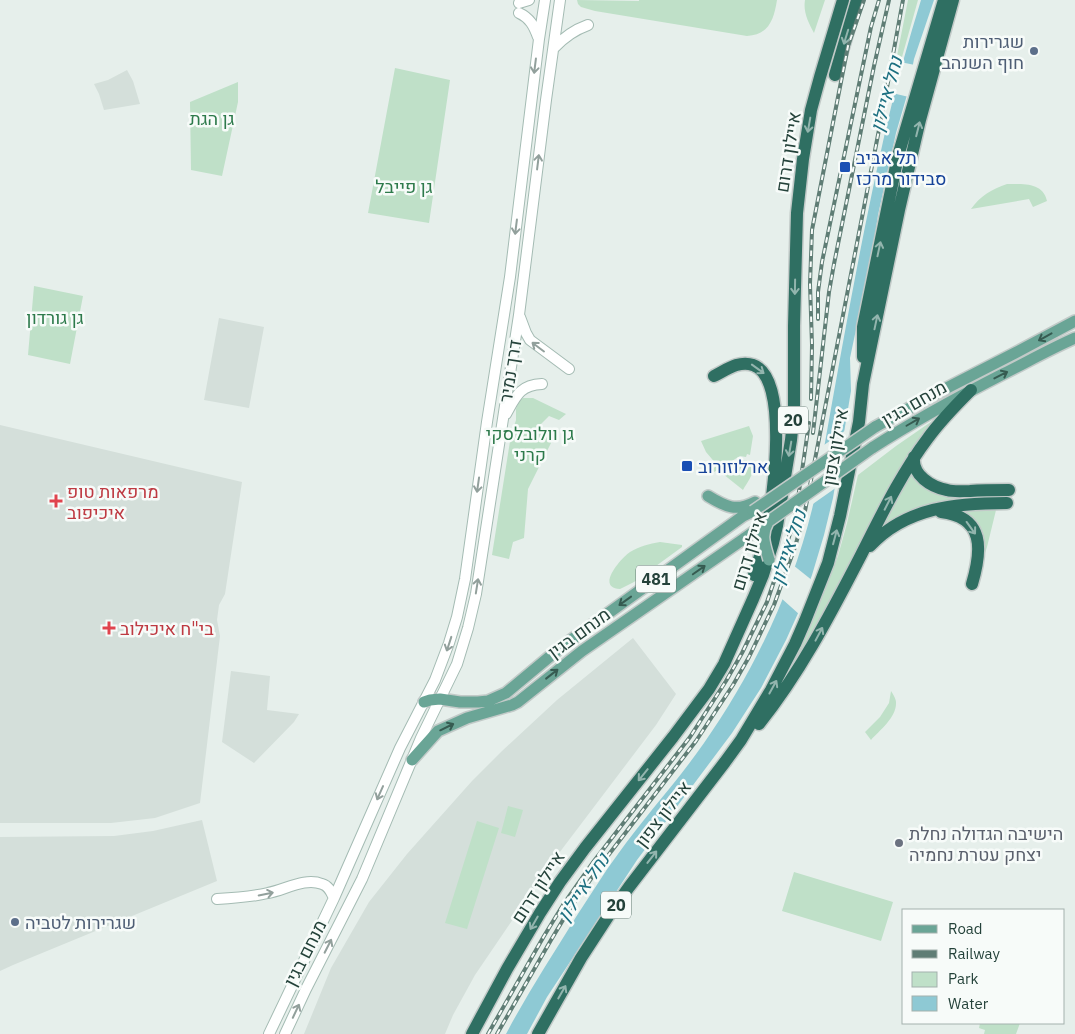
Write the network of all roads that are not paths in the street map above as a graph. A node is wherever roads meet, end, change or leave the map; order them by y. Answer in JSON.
{"nodes":[{"id":1,"x":545,"y":0,"type":"edge"},
{"id":2,"x":560,"y":0,"type":"edge"},
{"id":3,"x":843,"y":0,"type":"edge"},
{"id":4,"x":858,"y":0,"type":"edge"},
{"id":5,"x":944,"y":0,"type":"edge"},
{"id":6,"x":954,"y":0,"type":"edge"},
{"id":7,"x":522,"y":5,"type":"edge"},
{"id":8,"x":588,"y":25,"type":"dead end"},
{"id":9,"x":539,"y":39,"type":"junction"},
{"id":10,"x":554,"y":48,"type":"junction"},
{"id":11,"x":835,"y":75,"type":"dead end"},
{"id":12,"x":519,"y":315,"type":"junction"},
{"id":13,"x":1075,"y":321,"type":"edge"},
{"id":14,"x":1075,"y":338,"type":"edge"},
{"id":15,"x":569,"y":369,"type":"dead end"},
{"id":16,"x":714,"y":376,"type":"dead end"},
{"id":17,"x":542,"y":384,"type":"dead end"},
{"id":18,"x":863,"y":384,"type":"junction"},
{"id":19,"x":977,"y":388,"type":"junction"},
{"id":20,"x":502,"y":421,"type":"junction"},
{"id":21,"x":914,"y":457,"type":"junction"},
{"id":22,"x":708,"y":496,"type":"dead end"},
{"id":23,"x":754,"y":506,"type":"junction"},
{"id":24,"x":911,"y":517,"type":"junction"},
{"id":25,"x":769,"y":520,"type":"junction"},
{"id":26,"x":769,"y":560,"type":"dead end"},
{"id":27,"x":858,"y":562,"type":"junction"},
{"id":28,"x":972,"y":584,"type":"dead end"},
{"id":29,"x":440,"y":698,"type":"junction"},
{"id":30,"x":424,"y":702,"type":"junction"},
{"id":31,"x":673,"y":737,"type":"junction"},
{"id":32,"x":400,"y":748,"type":"joint"},
{"id":33,"x":412,"y":760,"type":"junction"},
{"id":34,"x":707,"y":785,"type":"junction"},
{"id":35,"x":334,"y":898,"type":"junction"},
{"id":36,"x":217,"y":899,"type":"dead end"},
{"id":37,"x":269,"y":1034,"type":"edge"},
{"id":38,"x":285,"y":1034,"type":"edge"},
{"id":39,"x":472,"y":1034,"type":"edge"},
{"id":40,"x":538,"y":1034,"type":"edge"}],
"edges":[{"from":1,"to":9,"type":"main road","name":"דרך נמיר"},
{"from":2,"to":10,"type":"main road","name":"דרך נמיר"},
{"from":3,"to":31,"type":"highway","name":"איילון דרום","number":"20","one_way":true},
{"from":4,"to":11,"type":"highway","one_way":true},
{"from":18,"to":5,"type":"highway","one_way":true},
{"from":18,"to":6,"type":"highway","name":"איילון צפון","number":"20","one_way":true},
{"from":7,"to":9,"type":"main road"},
{"from":8,"to":10,"type":"main road"},
{"from":9,"to":30,"type":"main road","name":"דרך נמיר","one_way":true},
{"from":12,"to":10,"type":"main road","name":"דרך נמיר","one_way":true},
{"from":15,"to":12,"type":"main road","one_way":true},
{"from":12,"to":20,"type":"main road","name":"דרך נמיר"},
{"from":13,"to":23,"type":"main road","name":"מנחם בגין","number":"481","one_way":true,"bridge":true},
{"from":19,"to":14,"type":"main road","name":"מנחם בגין","number":"481","one_way":true},
{"from":16,"to":31,"type":"highway","one_way":true},
{"from":17,"to":20,"type":"main road"},
{"from":34,"to":18,"type":"highway","name":"איילון צפון","number":"20","one_way":true},
{"from":19,"to":21,"type":"highway"},
{"from":25,"to":19,"type":"main road","name":"מנחם בגין","number":"481","one_way":true,"bridge":true},
{"from":29,"to":20,"type":"main road","name":"דרך נמיר","one_way":true},
{"from":21,"to":24,"type":"highway"},
{"from":27,"to":21,"type":"highway","one_way":true},
{"from":22,"to":23,"type":"main road"},
{"from":23,"to":29,"type":"main road","name":"מנחם בגין","number":"481","one_way":true},
{"from":24,"to":27,"type":"highway"},
{"from":24,"to":28,"type":"highway","one_way":true},
{"from":25,"to":26,"type":"main road","bridge":true},
{"from":33,"to":25,"type":"main road","name":"מנחם בגין","number":"481","one_way":true,"bridge":true},
{"from":34,"to":27,"type":"highway","one_way":true},
{"from":29,"to":30,"type":"main road","name":"מנחם בגין","number":"481"},
{"from":29,"to":33,"type":"main road","name":"דרך נמיר"},
{"from":30,"to":32,"type":"main road","name":"דרך נמיר"},
{"from":31,"to":39,"type":"highway","name":"איילון דרום","number":"20","one_way":true},
{"from":32,"to":35,"type":"main road","name":"מנחם בגין","one_way":true},
{"from":38,"to":33,"type":"main road","name":"מנחם בגין","one_way":true},
{"from":40,"to":34,"type":"highway","name":"איילון צפון","number":"20","one_way":true},
{"from":36,"to":35,"type":"main road","one_way":true},
{"from":35,"to":37,"type":"main road","name":"מנחם בגין"}]}
